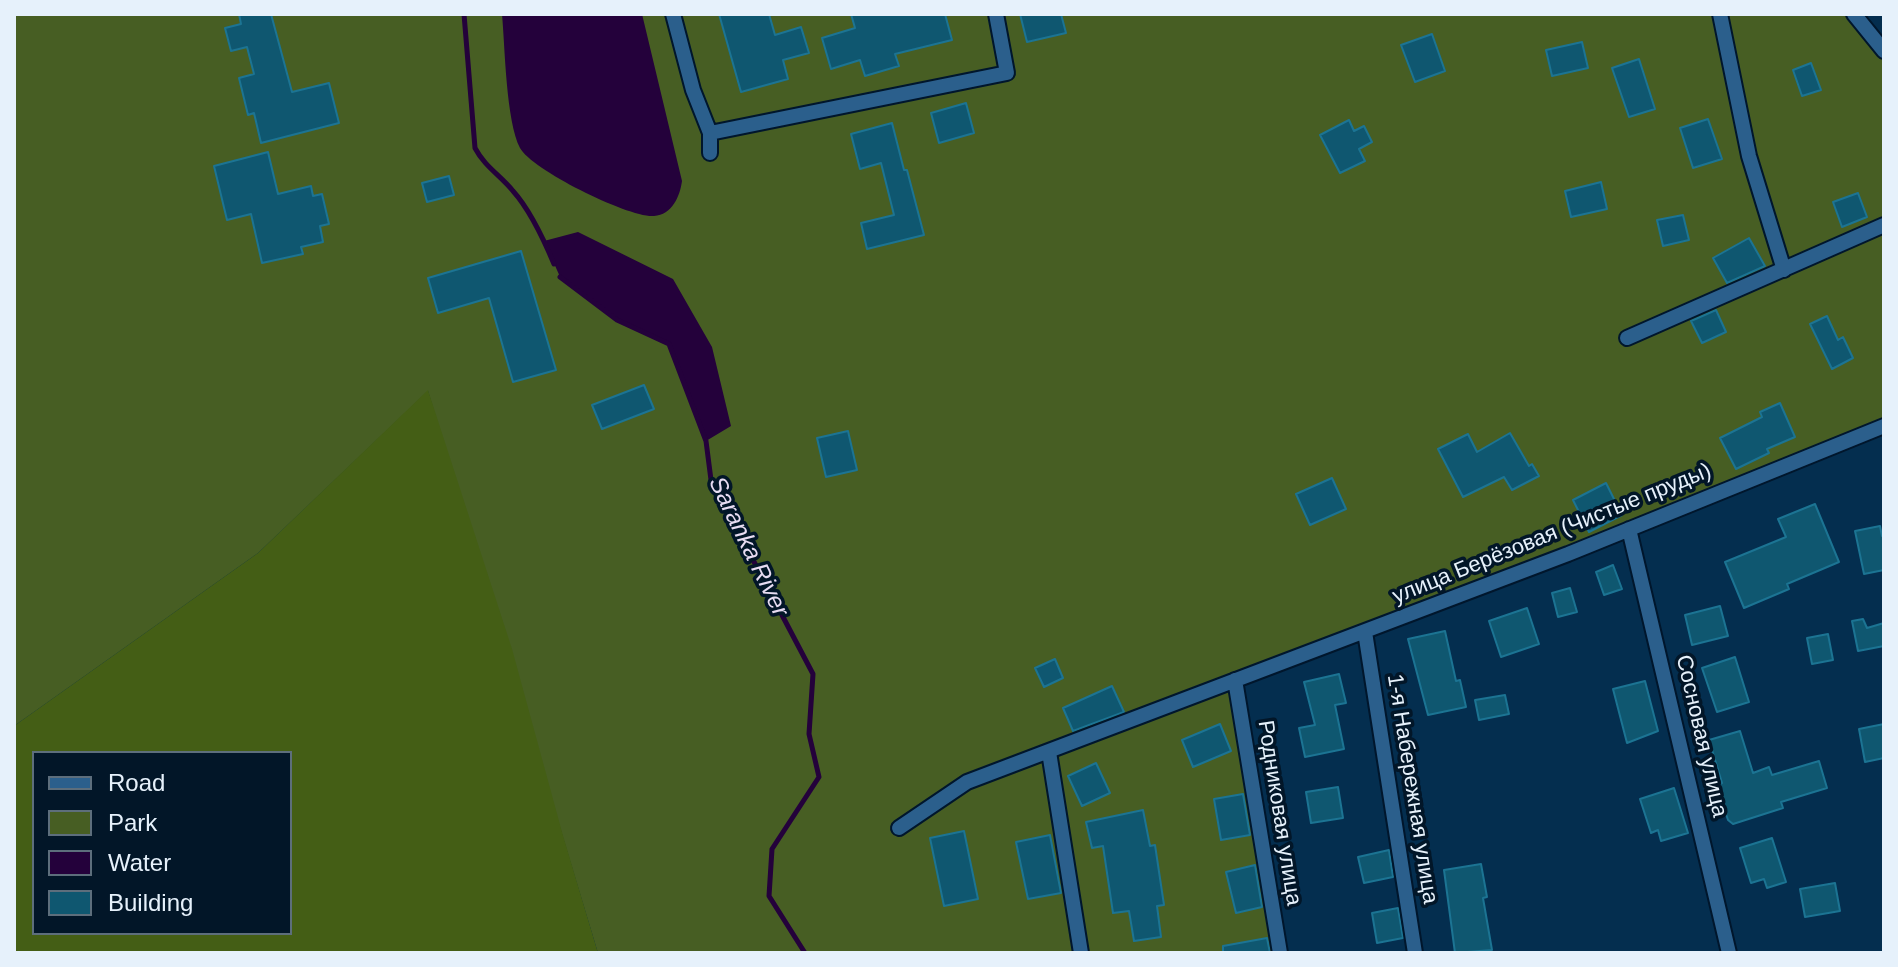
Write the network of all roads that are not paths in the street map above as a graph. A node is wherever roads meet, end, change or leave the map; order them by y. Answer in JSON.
{"nodes":[{"id":1,"x":673,"y":14,"type":"edge"},
{"id":2,"x":996,"y":14,"type":"edge"},
{"id":3,"x":1720,"y":14,"type":"edge"},
{"id":4,"x":1854,"y":14,"type":"edge"},
{"id":5,"x":1884,"y":51,"type":"edge"},
{"id":6,"x":710,"y":133,"type":"junction"},
{"id":7,"x":710,"y":153,"type":"dead end"},
{"id":8,"x":1884,"y":225,"type":"edge"},
{"id":9,"x":1784,"y":270,"type":"junction"},
{"id":10,"x":1627,"y":338,"type":"dead end"},
{"id":11,"x":1884,"y":426,"type":"edge"},
{"id":12,"x":1629,"y":529,"type":"junction"},
{"id":13,"x":1365,"y":632,"type":"junction"},
{"id":14,"x":1235,"y":680,"type":"junction"},
{"id":15,"x":1049,"y":752,"type":"junction"},
{"id":16,"x":899,"y":828,"type":"dead end"},
{"id":17,"x":1081,"y":953,"type":"edge"},
{"id":18,"x":1280,"y":953,"type":"edge"},
{"id":19,"x":1415,"y":953,"type":"edge"},
{"id":20,"x":1729,"y":953,"type":"edge"}],
"edges":[{"from":1,"to":6,"type":"street"},
{"from":2,"to":6,"type":"street"},
{"from":3,"to":9,"type":"street"},
{"from":4,"to":5,"type":"street"},
{"from":6,"to":7,"type":"street"},
{"from":8,"to":9,"type":"street"},
{"from":9,"to":10,"type":"street"},
{"from":11,"to":12,"type":"street","name":"улица Берёзовая (Чистые пруды)"},
{"from":12,"to":13,"type":"street","name":"улица Берёзовая (Чистые пруды)"},
{"from":12,"to":20,"type":"street","name":"Сосновая улица"},
{"from":13,"to":14,"type":"street","name":"улица Берёзовая (Чистые пруды)"},
{"from":13,"to":19,"type":"street","name":"1-я Набережная улица"},
{"from":14,"to":15,"type":"street","name":"улица Берёзовая (Чистые пруды)"},
{"from":14,"to":18,"type":"street","name":"Родниковая улица"},
{"from":15,"to":16,"type":"street","name":"улица Берёзовая (Чистые пруды)"},
{"from":15,"to":17,"type":"street"}]}
